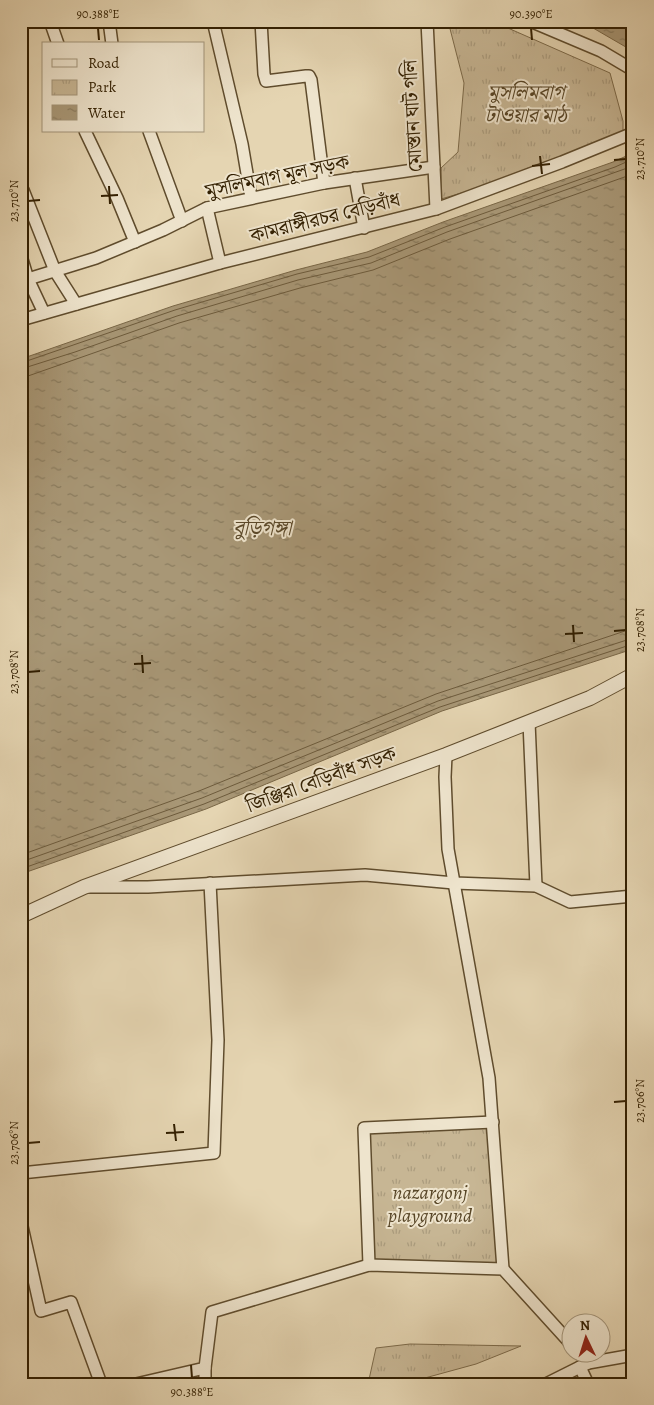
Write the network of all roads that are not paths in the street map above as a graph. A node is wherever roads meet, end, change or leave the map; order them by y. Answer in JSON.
{"nodes":[{"id":1,"x":50,"y":21,"type":"edge"},
{"id":2,"x":109,"y":21,"type":"edge"},
{"id":3,"x":213,"y":21,"type":"edge"},
{"id":4,"x":260,"y":21,"type":"edge"},
{"id":5,"x":427,"y":21,"type":"edge"},
{"id":6,"x":530,"y":21,"type":"edge"},
{"id":7,"x":57,"y":42,"type":"edge"},
{"id":8,"x":112,"y":42,"type":"edge"},
{"id":9,"x":633,"y":70,"type":"edge"},
{"id":10,"x":85,"y":132,"type":"edge"},
{"id":11,"x":149,"y":132,"type":"edge"},
{"id":12,"x":633,"y":132,"type":"edge"},
{"id":13,"x":434,"y":167,"type":"junction"},
{"id":14,"x":355,"y":178,"type":"junction"},
{"id":15,"x":324,"y":184,"type":"junction"},
{"id":16,"x":21,"y":189,"type":"edge"},
{"id":17,"x":251,"y":197,"type":"junction"},
{"id":18,"x":207,"y":208,"type":"junction"},
{"id":19,"x":436,"y":209,"type":"junction"},
{"id":20,"x":182,"y":221,"type":"junction"},
{"id":21,"x":364,"y":228,"type":"junction"},
{"id":22,"x":135,"y":242,"type":"junction"},
{"id":23,"x":21,"y":256,"type":"edge"},
{"id":24,"x":220,"y":262,"type":"junction"},
{"id":25,"x":55,"y":271,"type":"junction"},
{"id":26,"x":25,"y":278,"type":"edge"},
{"id":27,"x":76,"y":304,"type":"junction"},
{"id":28,"x":44,"y":313,"type":"junction"},
{"id":29,"x":21,"y":320,"type":"edge"},
{"id":30,"x":633,"y":675,"type":"edge"},
{"id":31,"x":529,"y":722,"type":"junction"},
{"id":32,"x":446,"y":755,"type":"junction"},
{"id":33,"x":210,"y":883,"type":"junction"},
{"id":34,"x":454,"y":883,"type":"junction"},
{"id":35,"x":536,"y":886,"type":"junction"},
{"id":36,"x":84,"y":887,"type":"junction"},
{"id":37,"x":633,"y":896,"type":"edge"},
{"id":38,"x":21,"y":916,"type":"edge"},
{"id":39,"x":493,"y":1122,"type":"junction"},
{"id":40,"x":21,"y":1173,"type":"edge"},
{"id":41,"x":21,"y":1222,"type":"edge"},
{"id":42,"x":370,"y":1265,"type":"junction"},
{"id":43,"x":503,"y":1269,"type":"junction"},
{"id":44,"x":562,"y":1334,"type":"edge"},
{"id":45,"x":633,"y":1355,"type":"edge"},
{"id":46,"x":583,"y":1362,"type":"edge"},
{"id":47,"x":584,"y":1365,"type":"junction"},
{"id":48,"x":205,"y":1368,"type":"junction"},
{"id":49,"x":101,"y":1384,"type":"edge"},
{"id":50,"x":138,"y":1384,"type":"edge"},
{"id":51,"x":205,"y":1384,"type":"edge"},
{"id":52,"x":546,"y":1384,"type":"edge"},
{"id":53,"x":588,"y":1384,"type":"edge"}],
"edges":[{"from":1,"to":7,"type":"street"},
{"from":2,"to":8,"type":"street"},
{"from":3,"to":17,"type":"street"},
{"from":4,"to":15,"type":"street"},
{"from":5,"to":13,"type":"street","name":"মোস্তান ঘাট গলি"},
{"from":6,"to":9,"type":"street"},
{"from":10,"to":22,"type":"street"},
{"from":11,"to":20,"type":"street"},
{"from":12,"to":19,"type":"street","name":"কামরাঙ্গীরচর বেড়িবাঁধ"},
{"from":13,"to":14,"type":"street","name":"মুসলিমবাগ মূল সড়ক"},
{"from":13,"to":19,"type":"street","name":"মোস্তান ঘাট গলি"},
{"from":14,"to":15,"type":"street","name":"মুসলিমবাগ মূল সড়ক"},
{"from":14,"to":21,"type":"street"},
{"from":15,"to":17,"type":"street","name":"মুসলিমবাগ মূল সড়ক"},
{"from":16,"to":25,"type":"street"},
{"from":17,"to":18,"type":"street","name":"মুসলিমবাগ মূল সড়ক"},
{"from":18,"to":20,"type":"street","name":"মুসলিমবাগ মূল সড়ক"},
{"from":18,"to":24,"type":"street"},
{"from":19,"to":21,"type":"street","name":"কামরাঙ্গীরচর বেড়িবাঁধ"},
{"from":20,"to":22,"type":"street","name":"মুসলিমবাগ মূল সড়ক"},
{"from":21,"to":24,"type":"street","name":"কামরাঙ্গীরচর বেড়িবাঁধ"},
{"from":22,"to":25,"type":"street","name":"মুসলিমবাগ মূল সড়ক"},
{"from":23,"to":26,"type":"street"},
{"from":24,"to":27,"type":"street","name":"কামরাঙ্গীরচর বেড়িবাঁধ"},
{"from":25,"to":26,"type":"street","name":"মুসলিমবাগ মূল সড়ক"},
{"from":25,"to":27,"type":"street"},
{"from":26,"to":28,"type":"street"},
{"from":27,"to":28,"type":"street","name":"কামরাঙ্গীরচর বেড়িবাঁধ"},
{"from":28,"to":29,"type":"street","name":"কামরাঙ্গীরচর বেড়িবাঁধ"},
{"from":30,"to":31,"type":"street","name":"জিঞ্জিরা বেড়িবাঁধ সড়ক"},
{"from":31,"to":32,"type":"street","name":"জিঞ্জিরা বেড়িবাঁধ সড়ক"},
{"from":31,"to":35,"type":"street"},
{"from":32,"to":34,"type":"street"},
{"from":32,"to":36,"type":"street","name":"জিঞ্জিরা বেড়িবাঁধ সড়ক"},
{"from":33,"to":34,"type":"street"},
{"from":33,"to":36,"type":"street"},
{"from":33,"to":40,"type":"street"},
{"from":34,"to":35,"type":"street"},
{"from":34,"to":39,"type":"street"},
{"from":35,"to":37,"type":"street"},
{"from":36,"to":38,"type":"street","name":"জিঞ্জিরা বেড়িবাঁধ সড়ক"},
{"from":39,"to":42,"type":"street"},
{"from":39,"to":43,"type":"street"},
{"from":41,"to":49,"type":"street"},
{"from":42,"to":43,"type":"street"},
{"from":42,"to":48,"type":"street"},
{"from":43,"to":44,"type":"street"},
{"from":45,"to":47,"type":"street"},
{"from":46,"to":47,"type":"street"},
{"from":47,"to":52,"type":"street"},
{"from":47,"to":53,"type":"street"},
{"from":48,"to":50,"type":"street"},
{"from":48,"to":51,"type":"street"}]}
